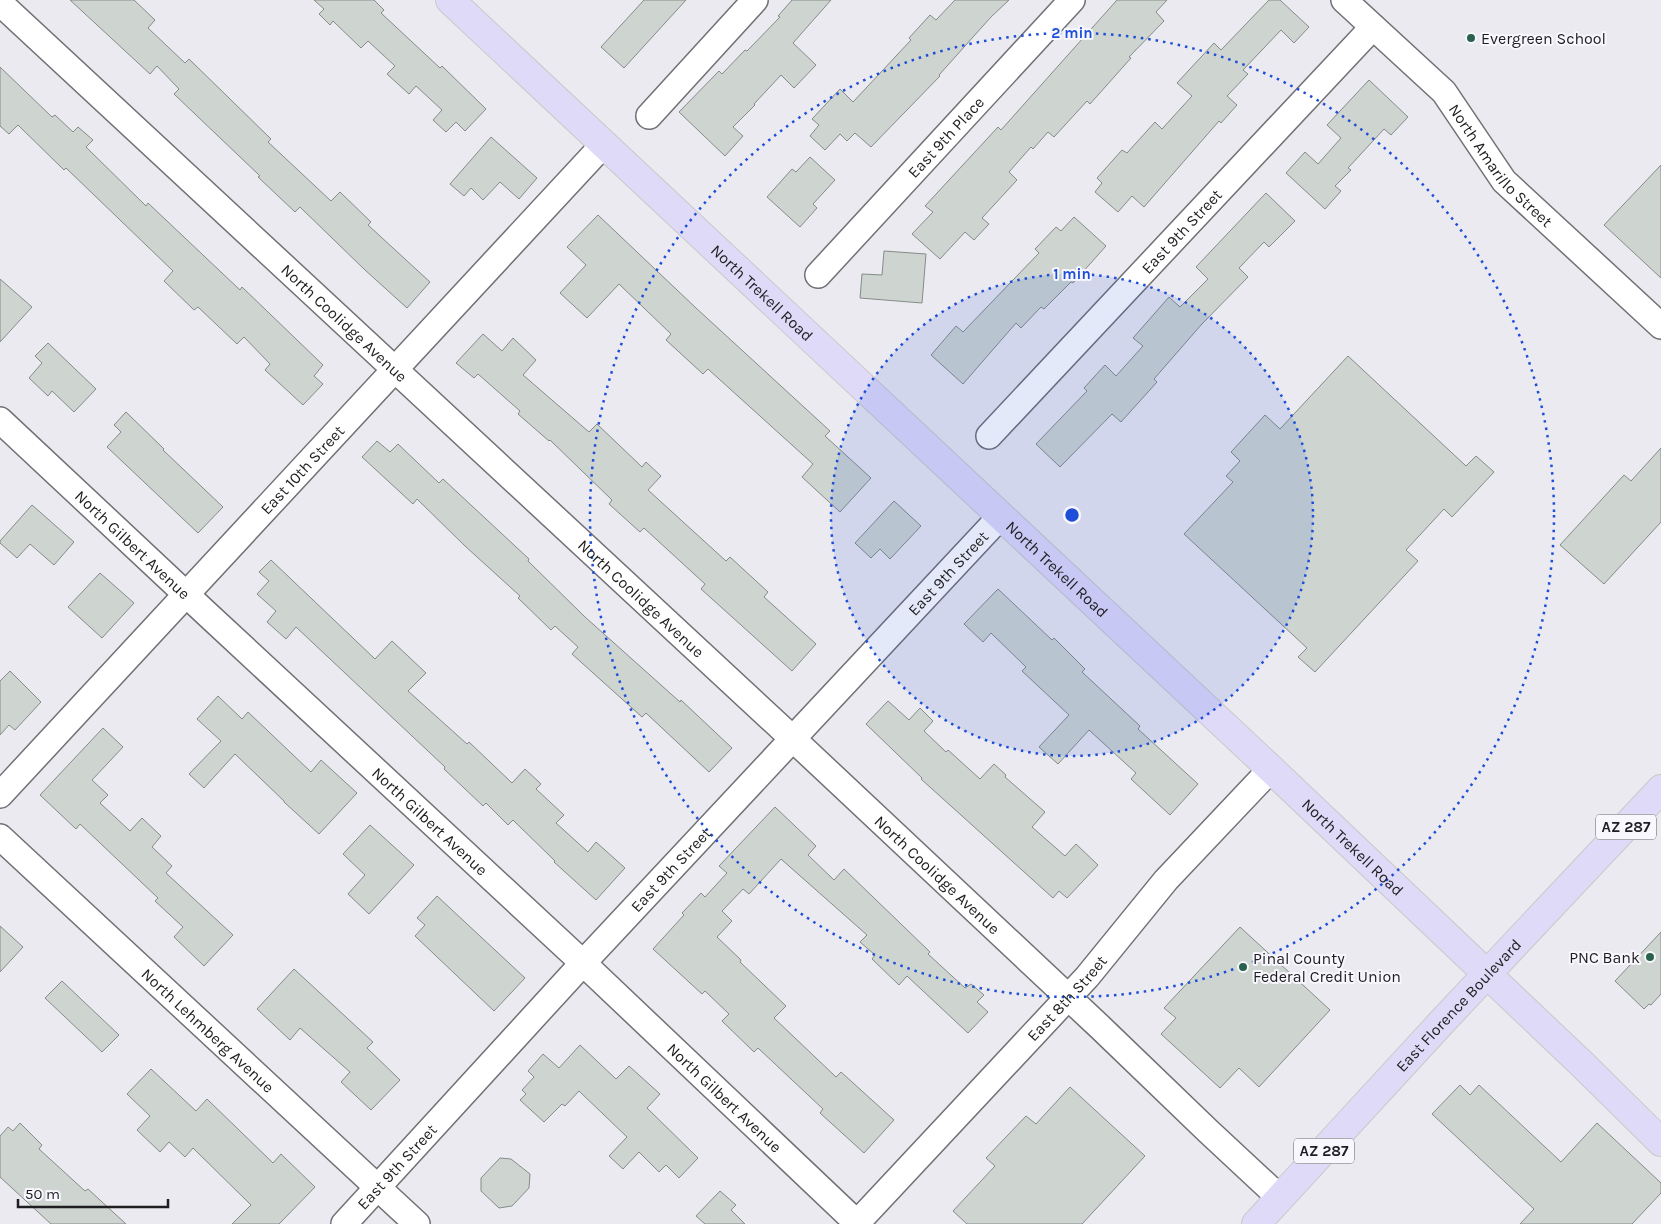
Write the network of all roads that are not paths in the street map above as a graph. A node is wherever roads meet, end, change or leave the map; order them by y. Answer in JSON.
{"nodes":[{"id":1,"x":450,"y":0,"type":"edge"},
{"id":2,"x":754,"y":0,"type":"edge"},
{"id":3,"x":1072,"y":0,"type":"edge"},
{"id":4,"x":1344,"y":0,"type":"edge"},
{"id":5,"x":0,"y":3,"type":"edge"},
{"id":6,"x":1373,"y":27,"type":"junction"},
{"id":7,"x":649,"y":116,"type":"dead end"},
{"id":8,"x":604,"y":144,"type":"junction"},
{"id":9,"x":818,"y":275,"type":"dead end"},
{"id":10,"x":1661,"y":326,"type":"edge"},
{"id":11,"x":394,"y":370,"type":"junction"},
{"id":12,"x":0,"y":420,"type":"edge"},
{"id":13,"x":989,"y":436,"type":"dead end"},
{"id":14,"x":1001,"y":516,"type":"junction"},
{"id":15,"x":186,"y":595,"type":"junction"},
{"id":16,"x":794,"y":739,"type":"junction"},
{"id":17,"x":1271,"y":769,"type":"junction"},
{"id":18,"x":1661,"y":789,"type":"edge"},
{"id":19,"x":0,"y":795,"type":"edge"},
{"id":20,"x":0,"y":837,"type":"edge"},
{"id":21,"x":583,"y":963,"type":"junction"},
{"id":22,"x":1487,"y":974,"type":"junction"},
{"id":23,"x":1068,"y":998,"type":"junction"},
{"id":24,"x":1661,"y":1142,"type":"edge"},
{"id":25,"x":378,"y":1188,"type":"junction"},
{"id":26,"x":1280,"y":1198,"type":"junction"},
{"id":27,"x":344,"y":1224,"type":"edge"},
{"id":28,"x":417,"y":1224,"type":"edge"},
{"id":29,"x":857,"y":1224,"type":"edge"},
{"id":30,"x":1256,"y":1224,"type":"edge"}],
"edges":[{"from":1,"to":8,"type":"main road","name":"North Trekell Road"},
{"from":2,"to":7,"type":"street"},
{"from":3,"to":9,"type":"street","name":"East 9th Place"},
{"from":4,"to":6,"type":"street","name":"North Amarillo Street"},
{"from":5,"to":11,"type":"street","name":"North Coolidge Avenue"},
{"from":6,"to":10,"type":"street","name":"North Amarillo Street"},
{"from":6,"to":13,"type":"street","name":"East 9th Street"},
{"from":8,"to":11,"type":"street","name":"East 10th Street"},
{"from":8,"to":14,"type":"main road","name":"North Trekell Road"},
{"from":11,"to":15,"type":"street","name":"East 10th Street"},
{"from":11,"to":16,"type":"street","name":"North Coolidge Avenue"},
{"from":12,"to":15,"type":"street","name":"North Gilbert Avenue"},
{"from":14,"to":16,"type":"street","name":"East 9th Street"},
{"from":14,"to":17,"type":"main road","name":"North Trekell Road"},
{"from":15,"to":19,"type":"street","name":"East 10th Street"},
{"from":15,"to":21,"type":"street","name":"North Gilbert Avenue"},
{"from":16,"to":21,"type":"street","name":"East 9th Street"},
{"from":16,"to":23,"type":"street","name":"North Coolidge Avenue"},
{"from":17,"to":22,"type":"main road","name":"North Trekell Road"},
{"from":17,"to":23,"type":"street","name":"East 8th Street"},
{"from":18,"to":22,"type":"main road","name":"East Florence Boulevard","number":"AZ 287"},
{"from":20,"to":25,"type":"street","name":"North Lehmberg Avenue"},
{"from":21,"to":25,"type":"street","name":"East 9th Street"},
{"from":21,"to":29,"type":"street","name":"North Gilbert Avenue"},
{"from":22,"to":24,"type":"main road","name":"North Trekell Road"},
{"from":22,"to":26,"type":"main road","name":"East Florence Boulevard","number":"AZ 287"},
{"from":23,"to":26,"type":"street","name":"North Coolidge Avenue"},
{"from":23,"to":29,"type":"street","name":"East 8th Street"},
{"from":25,"to":27,"type":"street","name":"East 9th Street"},
{"from":25,"to":28,"type":"street","name":"North Lehmberg Avenue"},
{"from":26,"to":30,"type":"main road","name":"East Florence Boulevard","number":"AZ 287"}]}
